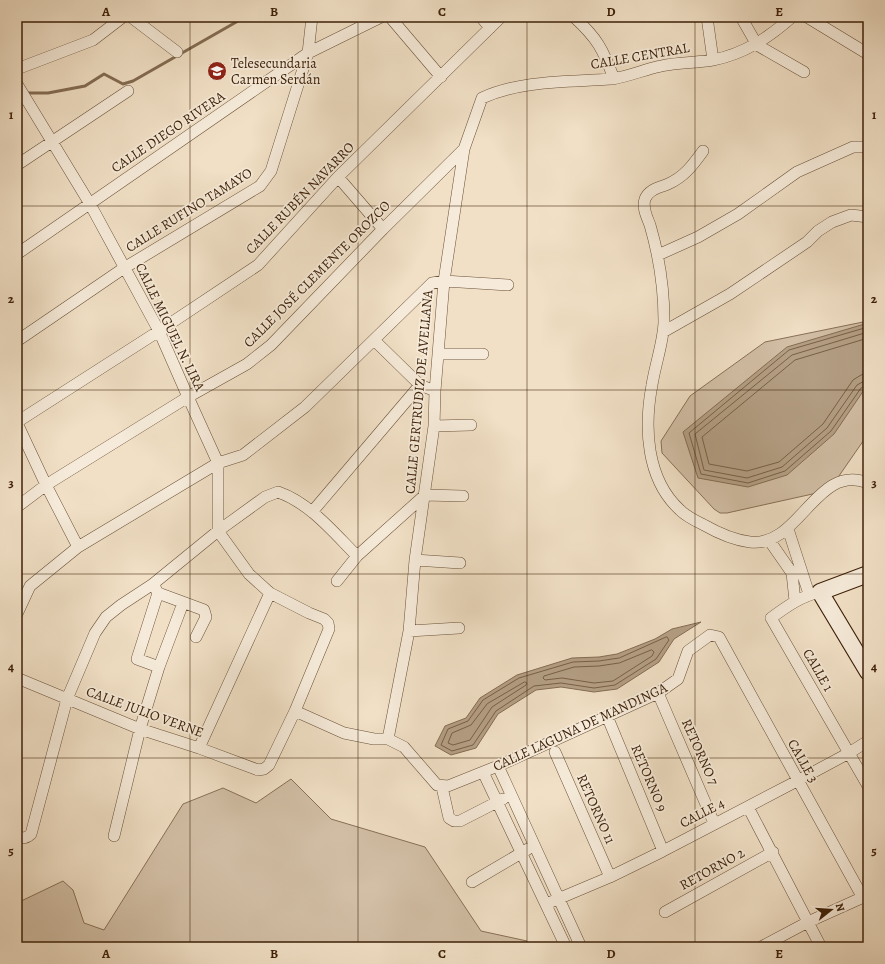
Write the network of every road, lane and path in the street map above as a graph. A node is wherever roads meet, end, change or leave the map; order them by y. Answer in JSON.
{"nodes":[{"id":1,"x":123,"y":17,"type":"edge"},
{"id":2,"x":131,"y":17,"type":"edge"},
{"id":3,"x":312,"y":17,"type":"edge"},
{"id":4,"x":381,"y":17,"type":"edge"},
{"id":5,"x":390,"y":17,"type":"edge"},
{"id":6,"x":480,"y":17,"type":"edge"},
{"id":7,"x":501,"y":17,"type":"edge"},
{"id":8,"x":574,"y":17,"type":"edge"},
{"id":9,"x":707,"y":17,"type":"edge"},
{"id":10,"x":742,"y":17,"type":"edge"},
{"id":11,"x":792,"y":17,"type":"edge"},
{"id":12,"x":807,"y":17,"type":"edge"},
{"id":13,"x":490,"y":28,"type":"junction"},
{"id":14,"x":757,"y":45,"type":"junction"},
{"id":15,"x":177,"y":52,"type":"dead end"},
{"id":16,"x":308,"y":54,"type":"junction"},
{"id":17,"x":868,"y":54,"type":"edge"},
{"id":18,"x":713,"y":60,"type":"junction"},
{"id":19,"x":17,"y":69,"type":"edge"},
{"id":20,"x":804,"y":72,"type":"dead end"},
{"id":21,"x":442,"y":77,"type":"junction"},
{"id":22,"x":614,"y":79,"type":"junction"},
{"id":23,"x":17,"y":84,"type":"edge"},
{"id":24,"x":128,"y":90,"type":"dead end"},
{"id":25,"x":482,"y":98,"type":"joint"},
{"id":26,"x":50,"y":141,"type":"junction"},
{"id":27,"x":868,"y":147,"type":"edge"},
{"id":28,"x":464,"y":149,"type":"junction"},
{"id":29,"x":704,"y":151,"type":"dead end"},
{"id":30,"x":17,"y":165,"type":"edge"},
{"id":31,"x":338,"y":177,"type":"junction"},
{"id":32,"x":90,"y":204,"type":"junction"},
{"id":33,"x":868,"y":217,"type":"edge"},
{"id":34,"x":383,"y":229,"type":"junction"},
{"id":35,"x":17,"y":254,"type":"edge"},
{"id":36,"x":658,"y":255,"type":"junction"},
{"id":37,"x":124,"y":268,"type":"junction"},
{"id":38,"x":444,"y":281,"type":"junction"},
{"id":39,"x":508,"y":285,"type":"dead end"},
{"id":40,"x":158,"y":332,"type":"junction"},
{"id":41,"x":662,"y":332,"type":"junction"},
{"id":42,"x":374,"y":340,"type":"junction"},
{"id":43,"x":17,"y":341,"type":"edge"},
{"id":44,"x":438,"y":354,"type":"junction"},
{"id":45,"x":483,"y":354,"type":"dead end"},
{"id":46,"x":420,"y":385,"type":"junction"},
{"id":47,"x":435,"y":391,"type":"junction"},
{"id":48,"x":188,"y":397,"type":"junction"},
{"id":49,"x":17,"y":423,"type":"edge"},
{"id":50,"x":471,"y":425,"type":"dead end"},
{"id":51,"x":434,"y":426,"type":"junction"},
{"id":52,"x":218,"y":463,"type":"junction"},
{"id":53,"x":868,"y":483,"type":"edge"},
{"id":54,"x":46,"y":485,"type":"junction"},
{"id":55,"x":425,"y":495,"type":"junction"},
{"id":56,"x":463,"y":496,"type":"dead end"},
{"id":57,"x":17,"y":507,"type":"edge"},
{"id":58,"x":312,"y":512,"type":"junction"},
{"id":59,"x":788,"y":529,"type":"junction"},
{"id":60,"x":218,"y":531,"type":"junction"},
{"id":61,"x":769,"y":540,"type":"junction"},
{"id":62,"x":78,"y":547,"type":"junction"},
{"id":63,"x":357,"y":556,"type":"junction"},
{"id":64,"x":416,"y":560,"type":"junction"},
{"id":65,"x":460,"y":563,"type":"dead end"},
{"id":66,"x":796,"y":571,"type":"junction"},
{"id":67,"x":868,"y":574,"type":"edge"},
{"id":68,"x":337,"y":582,"type":"dead end"},
{"id":69,"x":156,"y":588,"type":"junction"},
{"id":70,"x":270,"y":593,"type":"junction"},
{"id":71,"x":815,"y":593,"type":"junction"},
{"id":72,"x":795,"y":601,"type":"junction"},
{"id":73,"x":183,"y":603,"type":"junction"},
{"id":74,"x":17,"y":614,"type":"edge"},
{"id":75,"x":459,"y":628,"type":"dead end"},
{"id":76,"x":409,"y":631,"type":"junction"},
{"id":77,"x":718,"y":637,"type":"joint"},
{"id":78,"x":196,"y":638,"type":"dead end"},
{"id":79,"x":158,"y":667,"type":"junction"},
{"id":80,"x":868,"y":672,"type":"edge"},
{"id":81,"x":17,"y":678,"type":"edge"},
{"id":82,"x":658,"y":693,"type":"junction"},
{"id":83,"x":66,"y":699,"type":"junction"},
{"id":84,"x":295,"y":711,"type":"junction"},
{"id":85,"x":607,"y":716,"type":"junction"},
{"id":86,"x":140,"y":729,"type":"junction"},
{"id":87,"x":388,"y":739,"type":"junction"},
{"id":88,"x":868,"y":740,"type":"edge"},
{"id":89,"x":199,"y":748,"type":"junction"},
{"id":90,"x":555,"y":752,"type":"dead end"},
{"id":91,"x":849,"y":753,"type":"junction"},
{"id":92,"x":498,"y":766,"type":"junction"},
{"id":93,"x":483,"y":772,"type":"junction"},
{"id":94,"x":797,"y":781,"type":"junction"},
{"id":95,"x":868,"y":786,"type":"edge"},
{"id":96,"x":442,"y":787,"type":"junction"},
{"id":97,"x":511,"y":796,"type":"junction"},
{"id":98,"x":498,"y":801,"type":"junction"},
{"id":99,"x":748,"y":807,"type":"junction"},
{"id":100,"x":714,"y":823,"type":"junction"},
{"id":101,"x":114,"y":836,"type":"dead end"},
{"id":102,"x":22,"y":837,"type":"edge"},
{"id":103,"x":534,"y":846,"type":"junction"},
{"id":104,"x":664,"y":851,"type":"junction"},
{"id":105,"x":522,"y":852,"type":"junction"},
{"id":106,"x":773,"y":852,"type":"junction"},
{"id":107,"x":610,"y":877,"type":"junction"},
{"id":108,"x":472,"y":882,"type":"dead end"},
{"id":109,"x":866,"y":897,"type":"edge"},
{"id":110,"x":559,"y":898,"type":"junction"},
{"id":111,"x":546,"y":904,"type":"junction"},
{"id":112,"x":665,"y":912,"type":"dead end"},
{"id":113,"x":808,"y":922,"type":"junction"},
{"id":114,"x":566,"y":947,"type":"edge"},
{"id":115,"x":581,"y":947,"type":"edge"},
{"id":116,"x":761,"y":947,"type":"edge"},
{"id":117,"x":820,"y":947,"type":"edge"}],
"edges":[{"from":1,"to":19,"type":"street"},
{"from":2,"to":15,"type":"street"},
{"from":3,"to":16,"type":"street","name":"CALLE RUFINO TAMAYO"},
{"from":4,"to":16,"type":"street","name":"CALLE DIEGO RIVERA"},
{"from":5,"to":21,"type":"street"},
{"from":6,"to":13,"type":"street"},
{"from":7,"to":13,"type":"street","name":"CALLE RUBÉN NAVARRO"},
{"from":8,"to":22,"type":"street"},
{"from":9,"to":18,"type":"street"},
{"from":10,"to":14,"type":"street"},
{"from":11,"to":14,"type":"street","name":"CALLE CENTRAL"},
{"from":12,"to":17,"type":"street"},
{"from":13,"to":21,"type":"street","name":"CALLE RUBÉN NAVARRO"},
{"from":14,"to":18,"type":"street","name":"CALLE CENTRAL"},
{"from":14,"to":20,"type":"street"},
{"from":16,"to":32,"type":"street","name":"CALLE DIEGO RIVERA"},
{"from":16,"to":37,"type":"street","name":"CALLE RUFINO TAMAYO"},
{"from":18,"to":22,"type":"street","name":"CALLE CENTRAL"},
{"from":21,"to":31,"type":"street","name":"CALLE RUBÉN NAVARRO"},
{"from":22,"to":25,"type":"street","name":"CALLE CENTRAL"},
{"from":23,"to":26,"type":"street","name":"CALLE MIGUEL N. LIRA"},
{"from":24,"to":26,"type":"street"},
{"from":25,"to":28,"type":"street","name":"CALLE GERTRUDIZ DE AVELLANA"},
{"from":26,"to":30,"type":"street"},
{"from":26,"to":32,"type":"street","name":"CALLE MIGUEL N. LIRA"},
{"from":27,"to":36,"type":"street"},
{"from":28,"to":34,"type":"street","name":"CALLE JOSÉ CLEMENTE OROZCO"},
{"from":28,"to":38,"type":"street","name":"CALLE GERTRUDIZ DE AVELLANA"},
{"from":29,"to":36,"type":"street"},
{"from":31,"to":34,"type":"street"},
{"from":31,"to":40,"type":"street","name":"CALLE RUBÉN NAVARRO"},
{"from":32,"to":35,"type":"street","name":"CALLE DIEGO RIVERA"},
{"from":32,"to":37,"type":"street","name":"CALLE MIGUEL N. LIRA"},
{"from":33,"to":41,"type":"street"},
{"from":34,"to":48,"type":"street","name":"CALLE JOSÉ CLEMENTE OROZCO"},
{"from":36,"to":41,"type":"street"},
{"from":37,"to":40,"type":"street","name":"CALLE MIGUEL N. LIRA"},
{"from":37,"to":43,"type":"street","name":"CALLE RUFINO TAMAYO"},
{"from":38,"to":39,"type":"street"},
{"from":38,"to":42,"type":"street"},
{"from":38,"to":44,"type":"street","name":"CALLE GERTRUDIZ DE AVELLANA"},
{"from":40,"to":48,"type":"street","name":"CALLE MIGUEL N. LIRA"},
{"from":40,"to":49,"type":"street","name":"CALLE RUBÉN NAVARRO"},
{"from":41,"to":61,"type":"street"},
{"from":42,"to":46,"type":"street"},
{"from":42,"to":52,"type":"street"},
{"from":44,"to":45,"type":"street"},
{"from":44,"to":47,"type":"street","name":"CALLE GERTRUDIZ DE AVELLANA"},
{"from":46,"to":47,"type":"street"},
{"from":46,"to":58,"type":"street"},
{"from":47,"to":51,"type":"street","name":"CALLE GERTRUDIZ DE AVELLANA"},
{"from":48,"to":52,"type":"street","name":"CALLE MIGUEL N. LIRA"},
{"from":48,"to":54,"type":"street","name":"CALLE JOSÉ CLEMENTE OROZCO"},
{"from":49,"to":54,"type":"street"},
{"from":50,"to":51,"type":"street"},
{"from":51,"to":55,"type":"street","name":"CALLE GERTRUDIZ DE AVELLANA"},
{"from":52,"to":60,"type":"street"},
{"from":52,"to":62,"type":"street"},
{"from":53,"to":59,"type":"street"},
{"from":54,"to":57,"type":"street","name":"CALLE JOSÉ CLEMENTE OROZCO"},
{"from":54,"to":62,"type":"street"},
{"from":55,"to":56,"type":"street"},
{"from":55,"to":63,"type":"street"},
{"from":55,"to":64,"type":"street","name":"CALLE GERTRUDIZ DE AVELLANA"},
{"from":58,"to":60,"type":"street"},
{"from":58,"to":63,"type":"street"},
{"from":59,"to":61,"type":"street"},
{"from":59,"to":66,"type":"street"},
{"from":60,"to":69,"type":"street"},
{"from":60,"to":70,"type":"street"},
{"from":61,"to":66,"type":"street"},
{"from":62,"to":74,"type":"street"},
{"from":63,"to":68,"type":"street"},
{"from":64,"to":65,"type":"street"},
{"from":64,"to":76,"type":"street","name":"CALLE GERTRUDIZ DE AVELLANA"},
{"from":66,"to":71,"type":"street"},
{"from":66,"to":72,"type":"street"},
{"from":67,"to":71,"type":"street"},
{"from":69,"to":73,"type":"street"},
{"from":69,"to":79,"type":"street"},
{"from":69,"to":83,"type":"street"},
{"from":70,"to":84,"type":"street"},
{"from":70,"to":89,"type":"street"},
{"from":71,"to":72,"type":"street","name":"CALLE 1"},
{"from":71,"to":80,"type":"street"},
{"from":72,"to":91,"type":"street","name":"CALLE 1"},
{"from":73,"to":78,"type":"street"},
{"from":73,"to":79,"type":"street"},
{"from":75,"to":76,"type":"street"},
{"from":76,"to":87,"type":"street","name":"CALLE GERTRUDIZ DE AVELLANA"},
{"from":77,"to":82,"type":"street","name":"CALLE LAGUNA DE MANDINGA"},
{"from":77,"to":94,"type":"street","name":"CALLE 3"},
{"from":79,"to":86,"type":"street"},
{"from":81,"to":83,"type":"street","name":"CALLE JULIO VERNE"},
{"from":82,"to":85,"type":"street","name":"CALLE LAGUNA DE MANDINGA"},
{"from":82,"to":100,"type":"street","name":"RETORNO 7"},
{"from":83,"to":86,"type":"street","name":"CALLE JULIO VERNE"},
{"from":83,"to":102,"type":"street"},
{"from":84,"to":87,"type":"street"},
{"from":84,"to":89,"type":"street","name":"CALLE JULIO VERNE"},
{"from":85,"to":92,"type":"street","name":"CALLE LAGUNA DE MANDINGA"},
{"from":85,"to":104,"type":"street","name":"RETORNO 9"},
{"from":86,"to":89,"type":"street","name":"CALLE JULIO VERNE"},
{"from":86,"to":101,"type":"street"},
{"from":87,"to":96,"type":"street"},
{"from":88,"to":91,"type":"street","name":"CALLE 4"},
{"from":90,"to":107,"type":"street","name":"RETORNO 11"},
{"from":91,"to":94,"type":"street","name":"CALLE 4"},
{"from":91,"to":95,"type":"street","name":"CALLE 1"},
{"from":92,"to":93,"type":"street","name":"CALLE LAGUNA DE MANDINGA"},
{"from":92,"to":97,"type":"street"},
{"from":93,"to":96,"type":"street","name":"CALLE LAGUNA DE MANDINGA"},
{"from":93,"to":98,"type":"street"},
{"from":94,"to":99,"type":"street","name":"CALLE 4"},
{"from":94,"to":109,"type":"street","name":"CALLE 3"},
{"from":96,"to":98,"type":"street"},
{"from":97,"to":98,"type":"street"},
{"from":97,"to":103,"type":"street"},
{"from":98,"to":105,"type":"street"},
{"from":99,"to":100,"type":"street","name":"CALLE 4"},
{"from":99,"to":106,"type":"street"},
{"from":100,"to":104,"type":"street","name":"CALLE 4"},
{"from":103,"to":105,"type":"street"},
{"from":103,"to":110,"type":"street"},
{"from":104,"to":107,"type":"street","name":"CALLE 4"},
{"from":105,"to":108,"type":"street"},
{"from":105,"to":111,"type":"street"},
{"from":106,"to":112,"type":"street","name":"RETORNO 2"},
{"from":106,"to":113,"type":"street"},
{"from":107,"to":110,"type":"street","name":"CALLE 4"},
{"from":109,"to":113,"type":"street"},
{"from":110,"to":111,"type":"street","name":"CALLE 4"},
{"from":110,"to":115,"type":"street"},
{"from":111,"to":114,"type":"street"},
{"from":113,"to":116,"type":"street"},
{"from":113,"to":117,"type":"street"}]}
